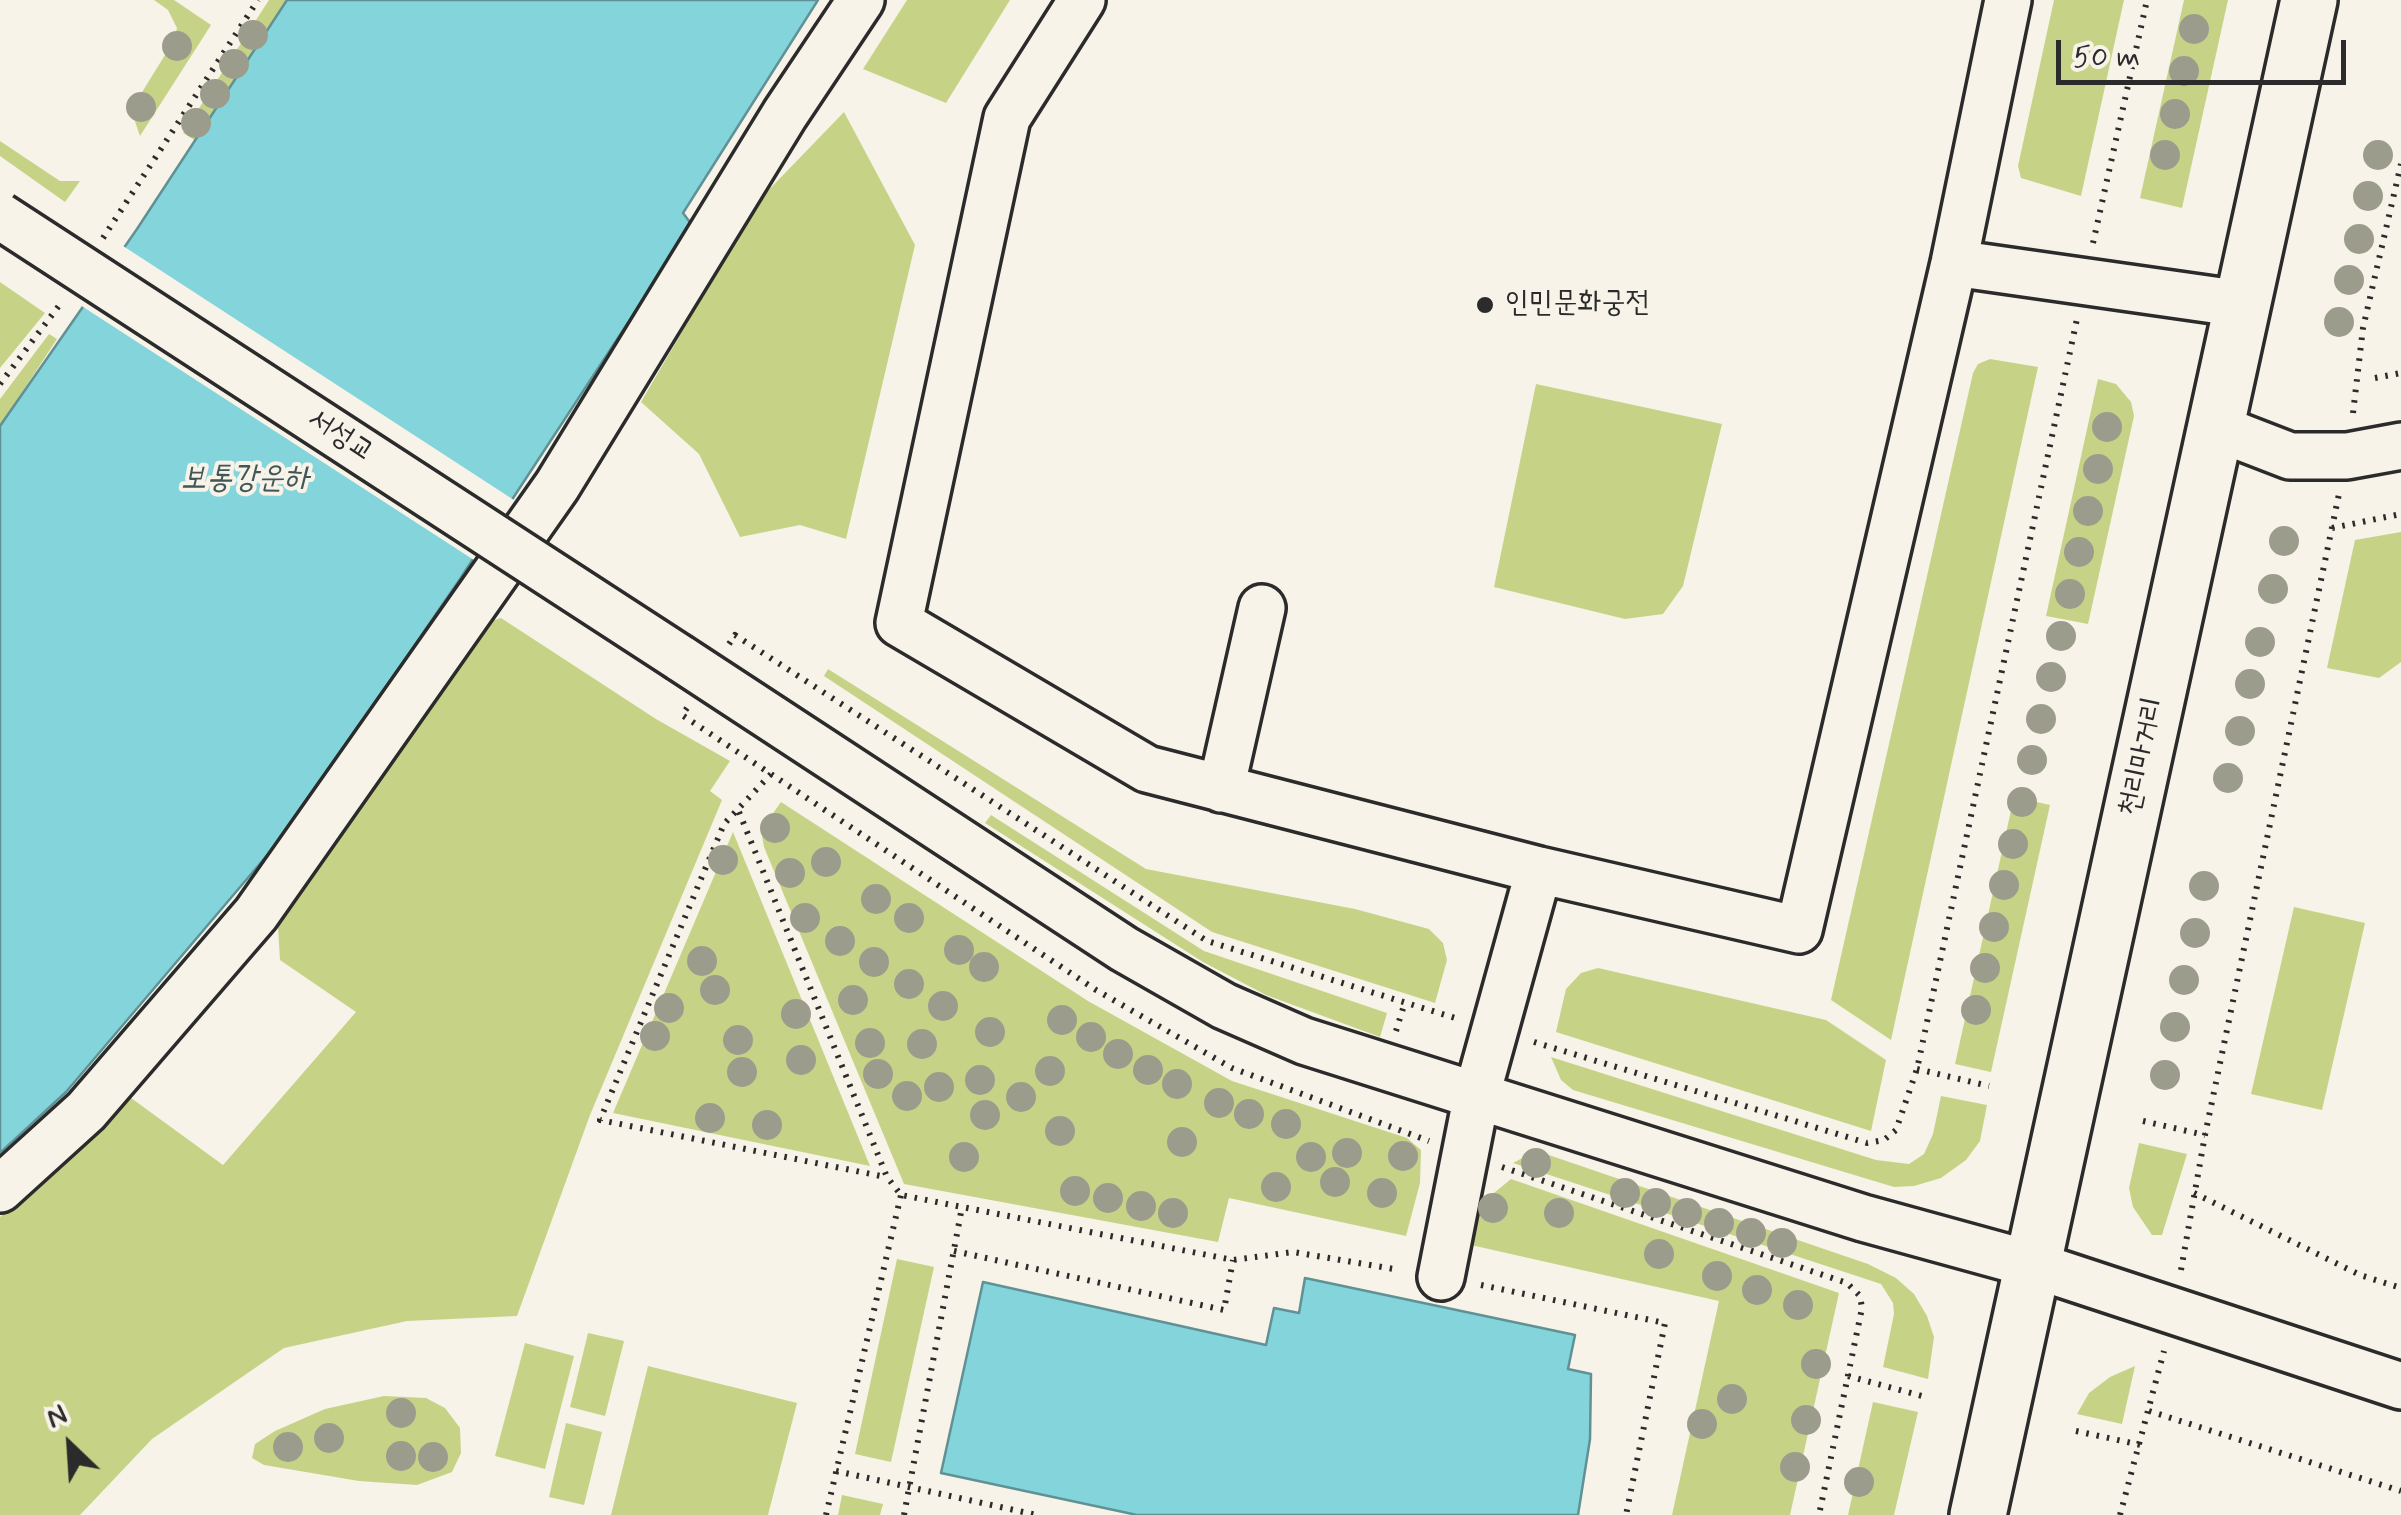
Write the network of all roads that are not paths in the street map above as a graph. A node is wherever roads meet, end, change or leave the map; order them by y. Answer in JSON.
{"nodes":[{"id":1,"x":861,"y":0,"type":"edge"},
{"id":2,"x":1082,"y":0,"type":"edge"},
{"id":3,"x":2008,"y":0,"type":"edge"},
{"id":4,"x":2309,"y":0,"type":"edge"},
{"id":5,"x":0,"y":216,"type":"edge"},
{"id":6,"x":1954,"y":263,"type":"junction"},
{"id":7,"x":2242,"y":304,"type":"junction"},
{"id":8,"x":2214,"y":427,"type":"junction"},
{"id":9,"x":2401,"y":446,"type":"edge"},
{"id":10,"x":1262,"y":608,"type":"dead end"},
{"id":11,"x":1221,"y":789,"type":"junction"},
{"id":12,"x":1539,"y":870,"type":"junction"},
{"id":13,"x":1477,"y":1094,"type":"junction"},
{"id":14,"x":0,"y":1189,"type":"edge"},
{"id":15,"x":2034,"y":1265,"type":"junction"},
{"id":16,"x":1441,"y":1277,"type":"road end"},
{"id":17,"x":2401,"y":1386,"type":"edge"},
{"id":18,"x":1978,"y":1515,"type":"edge"}],
"edges":[{"from":1,"to":14,"type":"street"},
{"from":2,"to":11,"type":"street"},
{"from":3,"to":6,"type":"street"},
{"from":4,"to":7,"type":"main road","name":"천리마거리"},
{"from":5,"to":13,"type":"street","name":"서성교","bridge":true},
{"from":6,"to":7,"type":"street"},
{"from":6,"to":12,"type":"street"},
{"from":7,"to":8,"type":"main road","name":"천리마거리"},
{"from":8,"to":9,"type":"street"},
{"from":8,"to":15,"type":"main road","name":"천리마거리"},
{"from":10,"to":11,"type":"street"},
{"from":11,"to":12,"type":"street"},
{"from":12,"to":13,"type":"street"},
{"from":13,"to":15,"type":"street","name":"서성교"},
{"from":13,"to":16,"type":"street"},
{"from":15,"to":17,"type":"street","name":"서성교"},
{"from":15,"to":18,"type":"main road","name":"천리마거리"}]}
